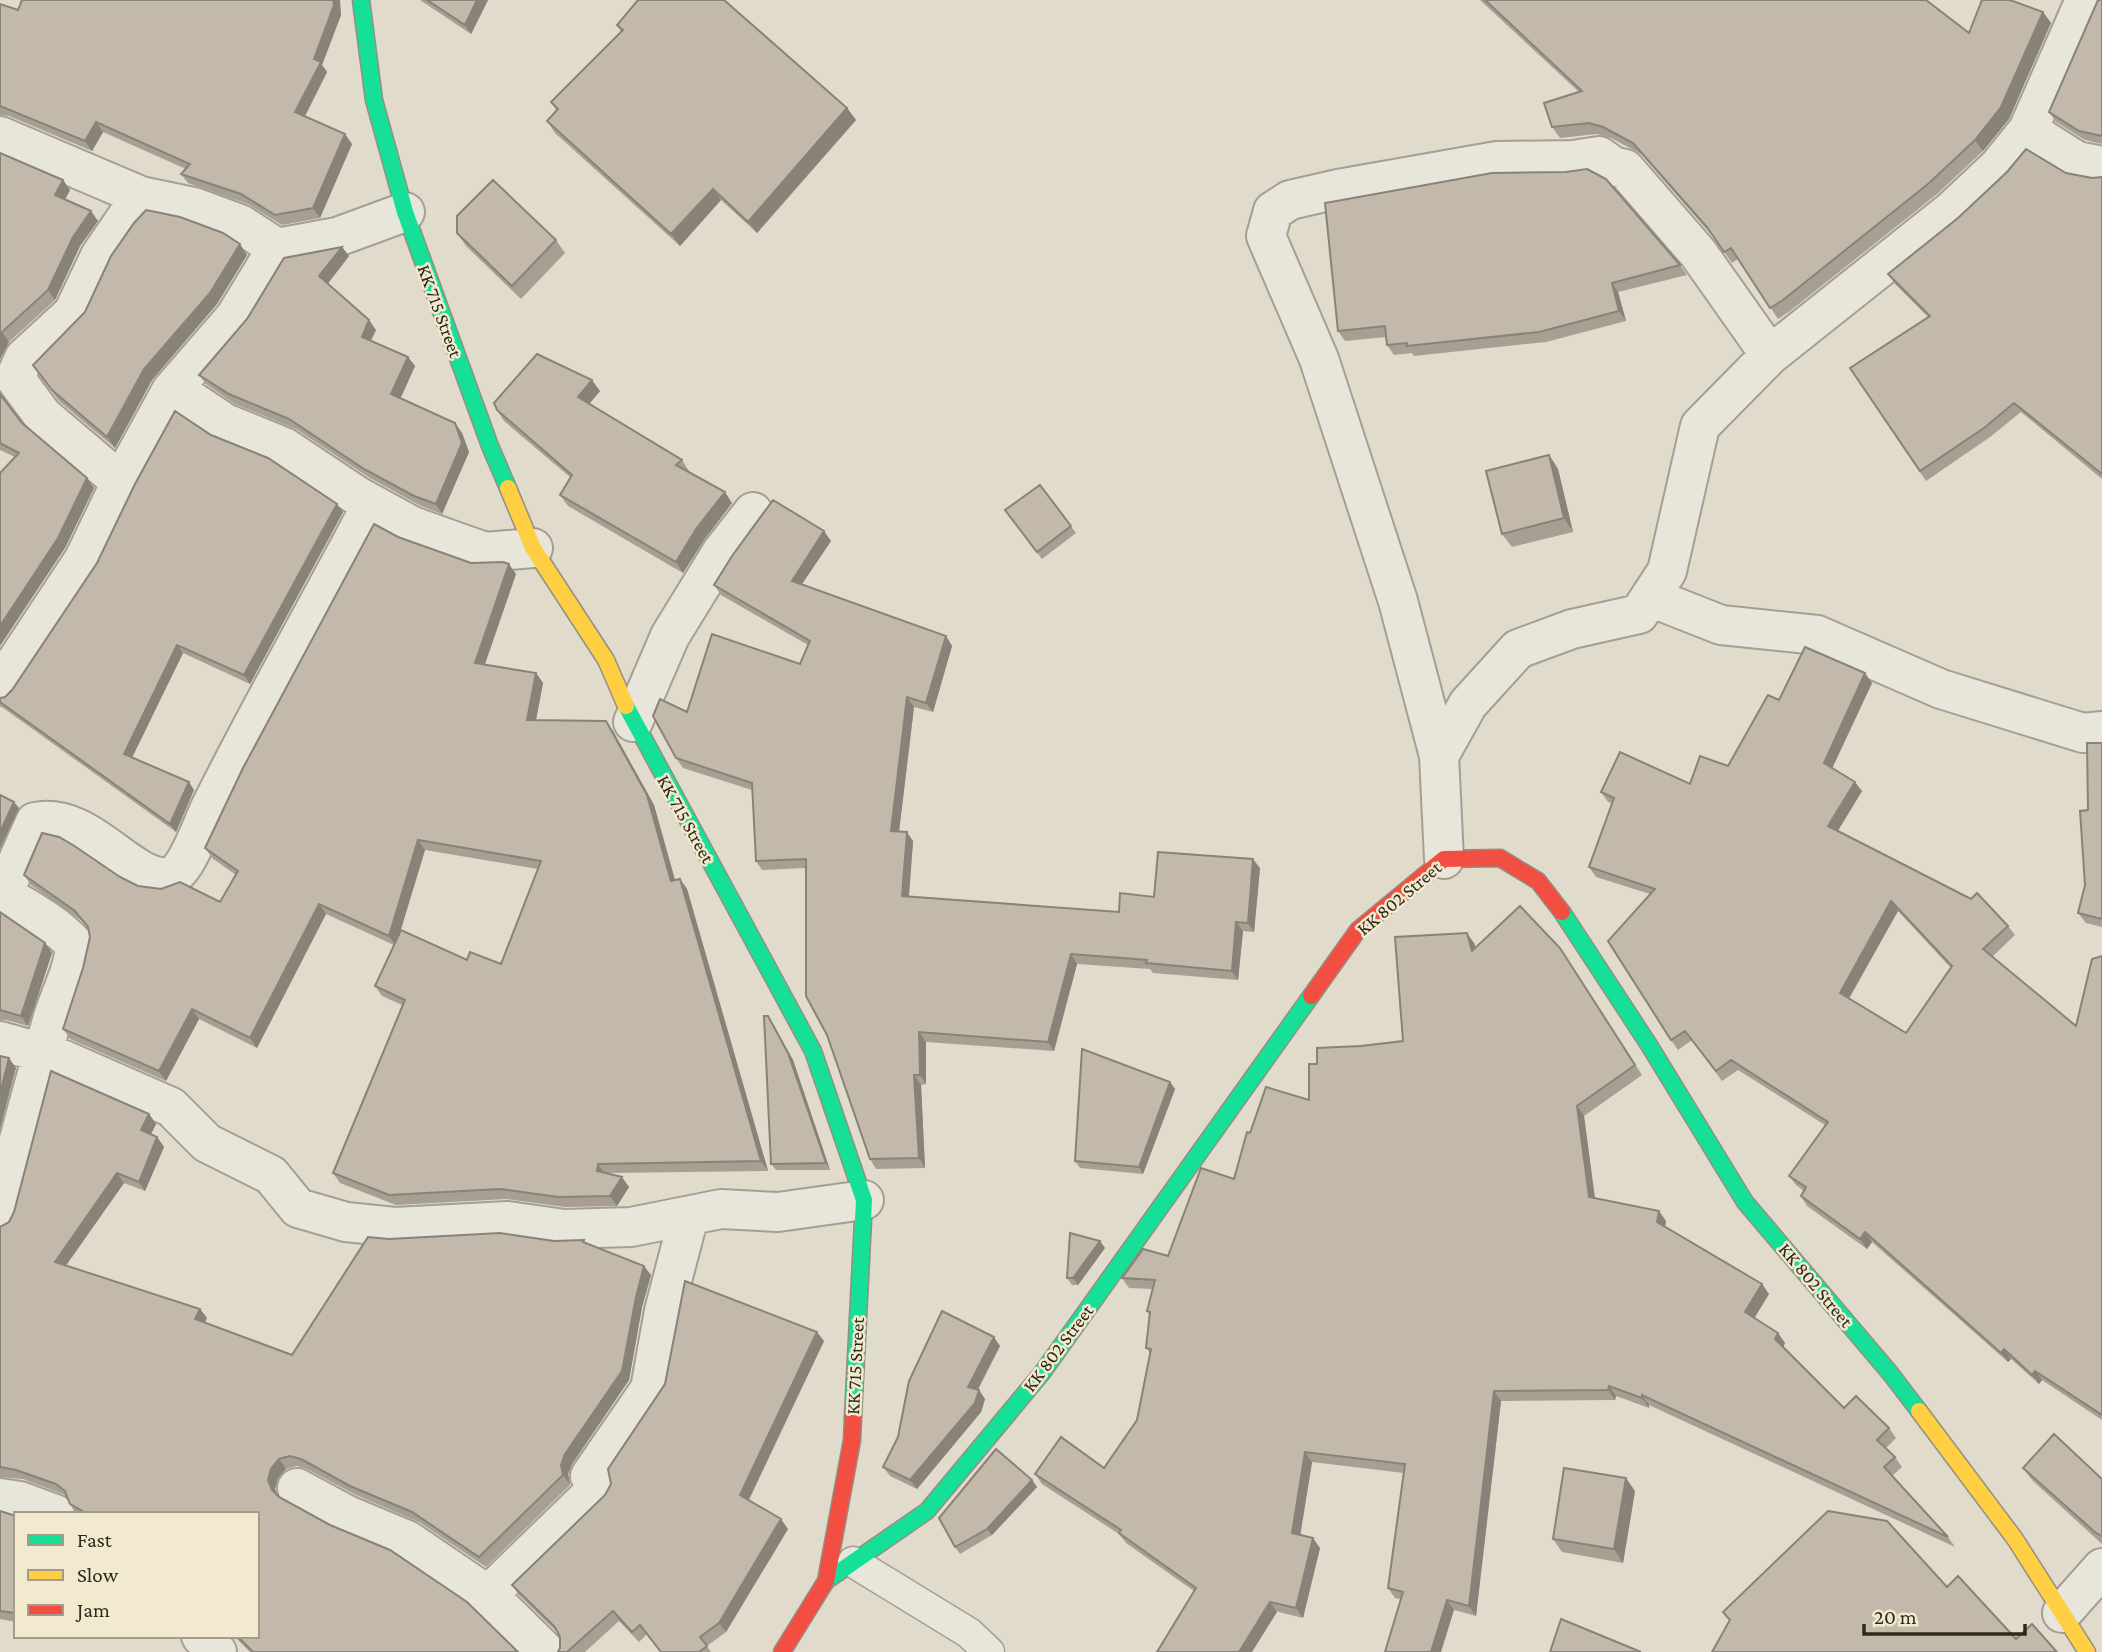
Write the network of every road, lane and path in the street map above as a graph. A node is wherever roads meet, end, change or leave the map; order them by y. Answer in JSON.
{"nodes":[{"id":1,"x":361,"y":0,"type":"edge"},
{"id":2,"x":2085,"y":0,"type":"edge"},
{"id":3,"x":2028,"y":130,"type":"junction"},
{"id":4,"x":0,"y":136,"type":"edge"},
{"id":5,"x":2102,"y":166,"type":"edge"},
{"id":6,"x":141,"y":196,"type":"junction"},
{"id":7,"x":405,"y":212,"type":"junction"},
{"id":8,"x":277,"y":248,"type":"junction"},
{"id":9,"x":1770,"y":355,"type":"junction"},
{"id":10,"x":171,"y":391,"type":"junction"},
{"id":11,"x":121,"y":482,"type":"junction"},
{"id":12,"x":372,"y":504,"type":"junction"},
{"id":13,"x":753,"y":512,"type":"dead end"},
{"id":14,"x":533,"y":548,"type":"junction"},
{"id":15,"x":1650,"y":597,"type":"junction"},
{"id":16,"x":0,"y":685,"type":"edge"},
{"id":17,"x":633,"y":722,"type":"junction"},
{"id":18,"x":2102,"y":731,"type":"edge"},
{"id":19,"x":1439,"y":756,"type":"junction"},
{"id":20,"x":1444,"y":859,"type":"junction"},
{"id":21,"x":1,"y":897,"type":"edge"},
{"id":22,"x":0,"y":1041,"type":"edge"},
{"id":23,"x":43,"y":1052,"type":"junction"},
{"id":24,"x":864,"y":1200,"type":"junction"},
{"id":25,"x":0,"y":1216,"type":"edge"},
{"id":26,"x":689,"y":1216,"type":"junction"},
{"id":27,"x":297,"y":1488,"type":"dead end"},
{"id":28,"x":0,"y":1498,"type":"edge"},
{"id":29,"x":50,"y":1512,"type":"edge"},
{"id":30,"x":853,"y":1562,"type":"junction"},
{"id":31,"x":2102,"y":1568,"type":"edge"},
{"id":32,"x":826,"y":1581,"type":"junction"},
{"id":33,"x":488,"y":1595,"type":"junction"},
{"id":34,"x":2062,"y":1613,"type":"junction"},
{"id":35,"x":203,"y":1638,"type":"edge"},
{"id":36,"x":217,"y":1652,"type":"edge"},
{"id":37,"x":546,"y":1652,"type":"edge"},
{"id":38,"x":782,"y":1652,"type":"edge"},
{"id":39,"x":989,"y":1652,"type":"edge"},
{"id":40,"x":2087,"y":1652,"type":"edge"}],
"edges":[{"from":1,"to":7,"type":"street","name":"KK 715 Street"},
{"from":2,"to":3,"type":"street"},
{"from":3,"to":5,"type":"street"},
{"from":3,"to":9,"type":"street"},
{"from":4,"to":6,"type":"street"},
{"from":6,"to":8,"type":"street"},
{"from":6,"to":11,"type":"street"},
{"from":7,"to":8,"type":"street"},
{"from":7,"to":14,"type":"street","name":"KK 715 Street"},
{"from":8,"to":10,"type":"street"},
{"from":9,"to":15,"type":"street"},
{"from":9,"to":19,"type":"street"},
{"from":10,"to":11,"type":"street"},
{"from":10,"to":12,"type":"street"},
{"from":11,"to":16,"type":"street"},
{"from":12,"to":14,"type":"street"},
{"from":12,"to":21,"type":"street"},
{"from":13,"to":17,"type":"street"},
{"from":14,"to":17,"type":"street","name":"KK 715 Street"},
{"from":15,"to":18,"type":"street"},
{"from":15,"to":19,"type":"street"},
{"from":17,"to":24,"type":"street","name":"KK 715 Street"},
{"from":19,"to":20,"type":"street"},
{"from":20,"to":30,"type":"street","name":"KK 802 Street"},
{"from":20,"to":34,"type":"street","name":"KK 802 Street"},
{"from":21,"to":23,"type":"street"},
{"from":22,"to":23,"type":"street"},
{"from":23,"to":25,"type":"street"},
{"from":23,"to":26,"type":"street"},
{"from":24,"to":26,"type":"street"},
{"from":24,"to":32,"type":"street","name":"KK 715 Street"},
{"from":26,"to":33,"type":"street"},
{"from":27,"to":33,"type":"street"},
{"from":28,"to":29,"type":"street"},
{"from":30,"to":32,"type":"street","name":"KK 802 Street"},
{"from":30,"to":39,"type":"lane"},
{"from":31,"to":34,"type":"street"},
{"from":32,"to":38,"type":"street","name":"KK 715 Street"},
{"from":33,"to":37,"type":"street"},
{"from":34,"to":40,"type":"street","name":"KK 802 Street"},
{"from":35,"to":36,"type":"street"}]}
